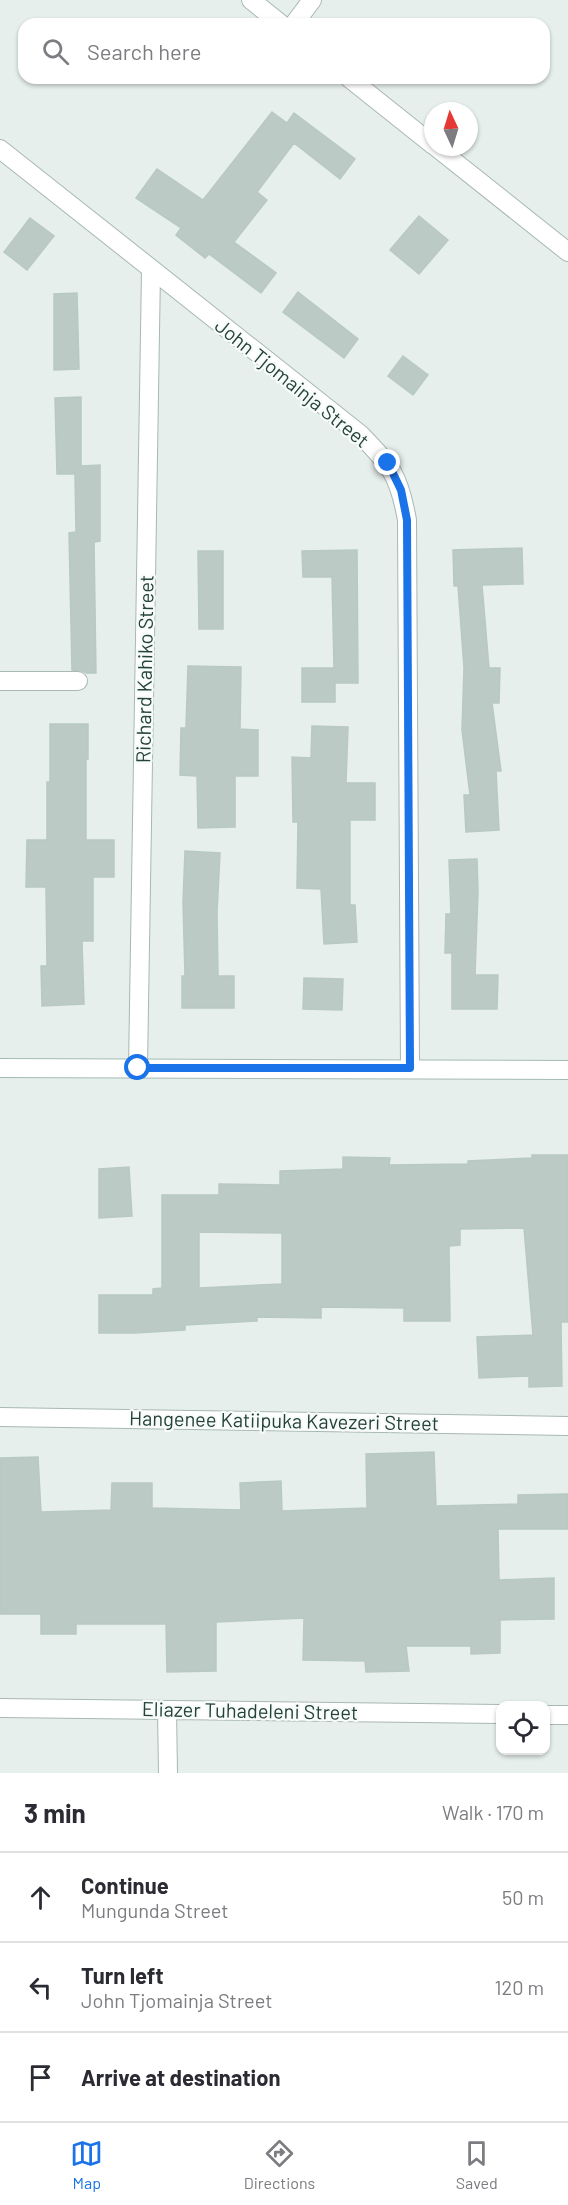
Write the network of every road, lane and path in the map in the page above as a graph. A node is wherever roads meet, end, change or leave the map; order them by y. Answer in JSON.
{"nodes":[{"id":1,"x":251,"y":0,"type":"edge"},
{"id":2,"x":312,"y":0,"type":"edge"},
{"id":3,"x":274,"y":18,"type":"edge"},
{"id":4,"x":298,"y":18,"type":"edge"},
{"id":5,"x":357,"y":84,"type":"edge"},
{"id":6,"x":424,"y":137,"type":"edge"},
{"id":7,"x":0,"y":150,"type":"edge"},
{"id":8,"x":448,"y":156,"type":"edge"},
{"id":9,"x":568,"y":252,"type":"edge"},
{"id":10,"x":151,"y":271,"type":"junction"},
{"id":11,"x":0,"y":681,"type":"edge"},
{"id":12,"x":78,"y":681,"type":"dead end"},
{"id":13,"x":0,"y":1068,"type":"edge"},
{"id":14,"x":138,"y":1068,"type":"junction"},
{"id":15,"x":410,"y":1068,"type":"junction"},
{"id":16,"x":568,"y":1070,"type":"edge"},
{"id":17,"x":0,"y":1417,"type":"edge"},
{"id":18,"x":568,"y":1426,"type":"edge"},
{"id":19,"x":0,"y":1708,"type":"edge"},
{"id":20,"x":167,"y":1710,"type":"junction"},
{"id":21,"x":496,"y":1714,"type":"edge"},
{"id":22,"x":550,"y":1715,"type":"edge"},
{"id":23,"x":568,"y":1715,"type":"edge"},
{"id":24,"x":168,"y":1773,"type":"edge"}],
"edges":[{"from":1,"to":3,"type":"street"},
{"from":2,"to":4,"type":"street"},
{"from":5,"to":6,"type":"street"},
{"from":7,"to":10,"type":"street","name":"John Tjomainja Street"},
{"from":8,"to":9,"type":"street"},
{"from":10,"to":14,"type":"street","name":"Richard Kahiko Street"},
{"from":10,"to":15,"type":"street","name":"John Tjomainja Street"},
{"from":11,"to":12,"type":"street"},
{"from":13,"to":14,"type":"street"},
{"from":14,"to":15,"type":"street"},
{"from":15,"to":16,"type":"street"},
{"from":17,"to":18,"type":"street","name":"Hangenee Katiipuka Kavezeri Street"},
{"from":19,"to":20,"type":"street","name":"Eliazer Tuhadeleni Street"},
{"from":20,"to":21,"type":"street","name":"Eliazer Tuhadeleni Street"},
{"from":20,"to":24,"type":"street"},
{"from":22,"to":23,"type":"street"}]}
